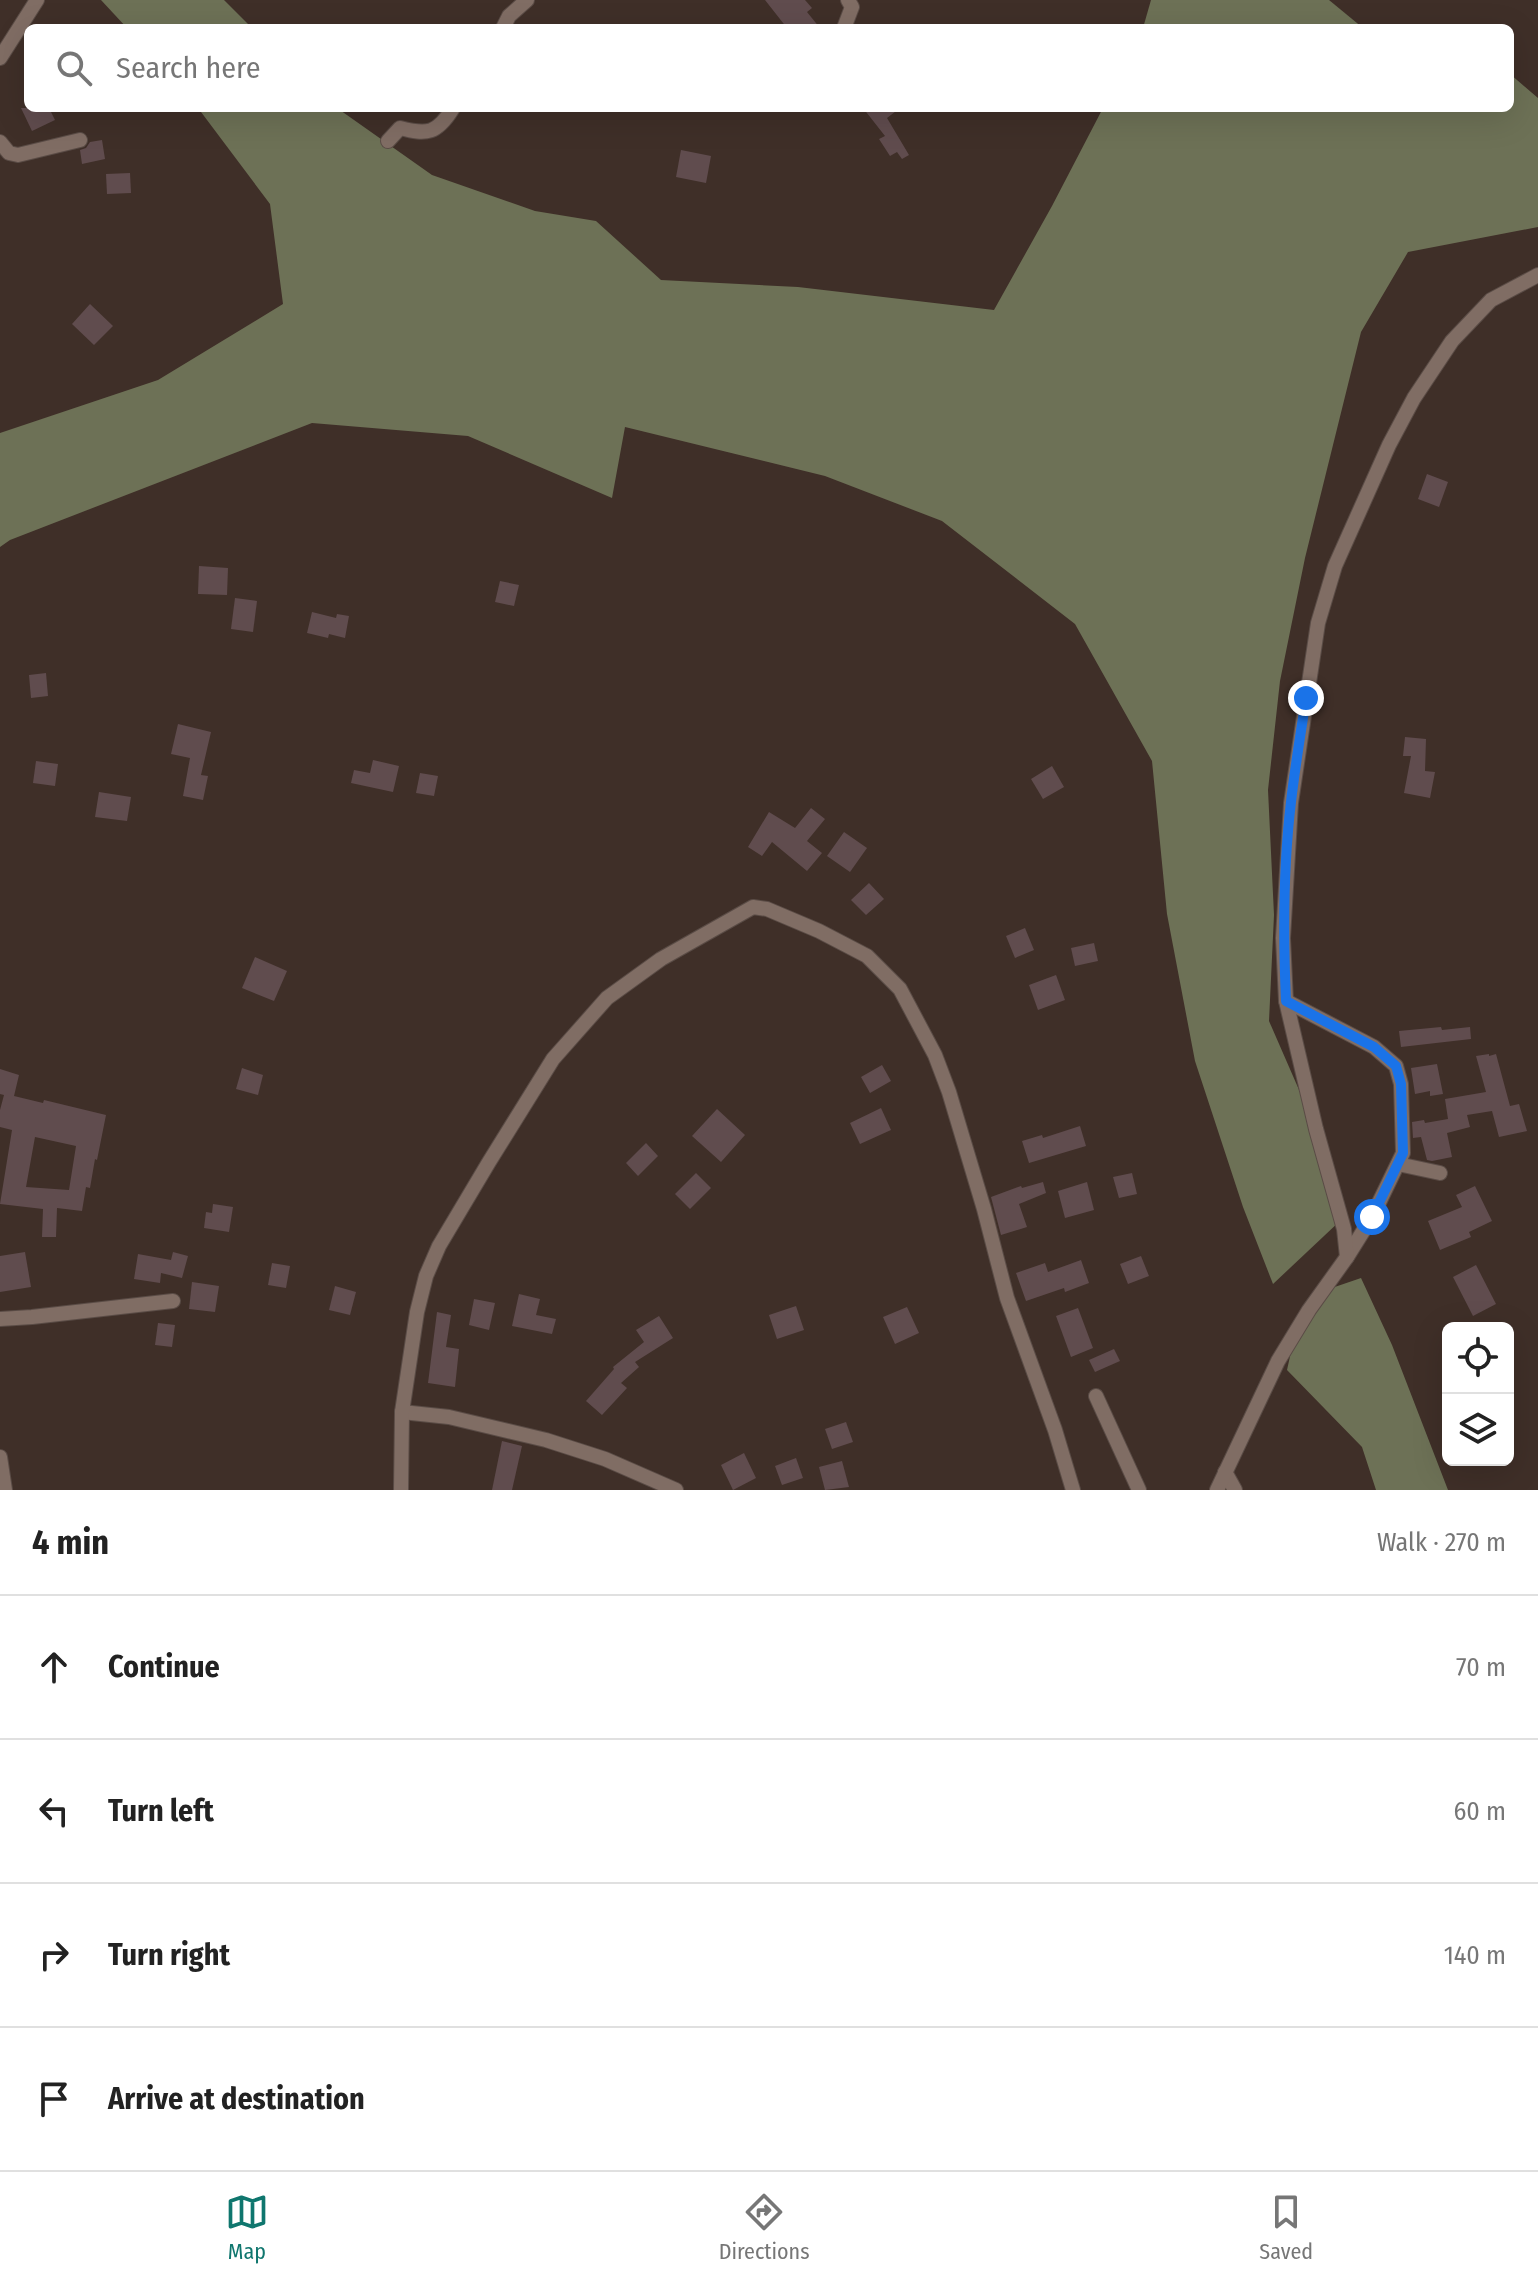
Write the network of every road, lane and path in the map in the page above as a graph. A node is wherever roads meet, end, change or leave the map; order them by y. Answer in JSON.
{"nodes":[{"id":1,"x":37,"y":0,"type":"edge"},
{"id":2,"x":527,"y":0,"type":"edge"},
{"id":3,"x":848,"y":0,"type":"edge"},
{"id":4,"x":505,"y":24,"type":"edge"},
{"id":5,"x":846,"y":24,"type":"edge"},
{"id":6,"x":0,"y":58,"type":"edge"},
{"id":7,"x":450,"y":112,"type":"edge"},
{"id":8,"x":80,"y":140,"type":"dead end"},
{"id":9,"x":388,"y":141,"type":"dead end"},
{"id":10,"x":0,"y":142,"type":"edge"},
{"id":11,"x":1538,"y":275,"type":"edge"},
{"id":12,"x":1286,"y":1001,"type":"junction"},
{"id":13,"x":1398,"y":1164,"type":"junction"},
{"id":14,"x":1440,"y":1173,"type":"dead end"},
{"id":15,"x":1347,"y":1257,"type":"junction"},
{"id":16,"x":173,"y":1301,"type":"dead end"},
{"id":17,"x":0,"y":1319,"type":"edge"},
{"id":18,"x":1096,"y":1396,"type":"dead end"},
{"id":19,"x":402,"y":1412,"type":"junction"},
{"id":20,"x":0,"y":1457,"type":"edge"},
{"id":21,"x":1225,"y":1472,"type":"junction"},
{"id":22,"x":5,"y":1490,"type":"edge"},
{"id":23,"x":401,"y":1490,"type":"edge"},
{"id":24,"x":676,"y":1490,"type":"edge"},
{"id":25,"x":1073,"y":1490,"type":"edge"},
{"id":26,"x":1139,"y":1490,"type":"edge"},
{"id":27,"x":1217,"y":1490,"type":"edge"},
{"id":28,"x":1235,"y":1490,"type":"edge"}],
"edges":[{"from":1,"to":6,"type":"street"},
{"from":2,"to":4,"type":"street"},
{"from":3,"to":5,"type":"street"},
{"from":7,"to":9,"type":"street"},
{"from":8,"to":10,"type":"street"},
{"from":11,"to":12,"type":"street"},
{"from":12,"to":13,"type":"street"},
{"from":12,"to":15,"type":"street"},
{"from":13,"to":14,"type":"street"},
{"from":13,"to":15,"type":"street"},
{"from":15,"to":21,"type":"street"},
{"from":16,"to":17,"type":"street"},
{"from":18,"to":26,"type":"street"},
{"from":19,"to":23,"type":"street"},
{"from":19,"to":24,"type":"street"},
{"from":19,"to":25,"type":"street"},
{"from":20,"to":22,"type":"street"},
{"from":21,"to":27,"type":"street"},
{"from":21,"to":28,"type":"street"}]}
